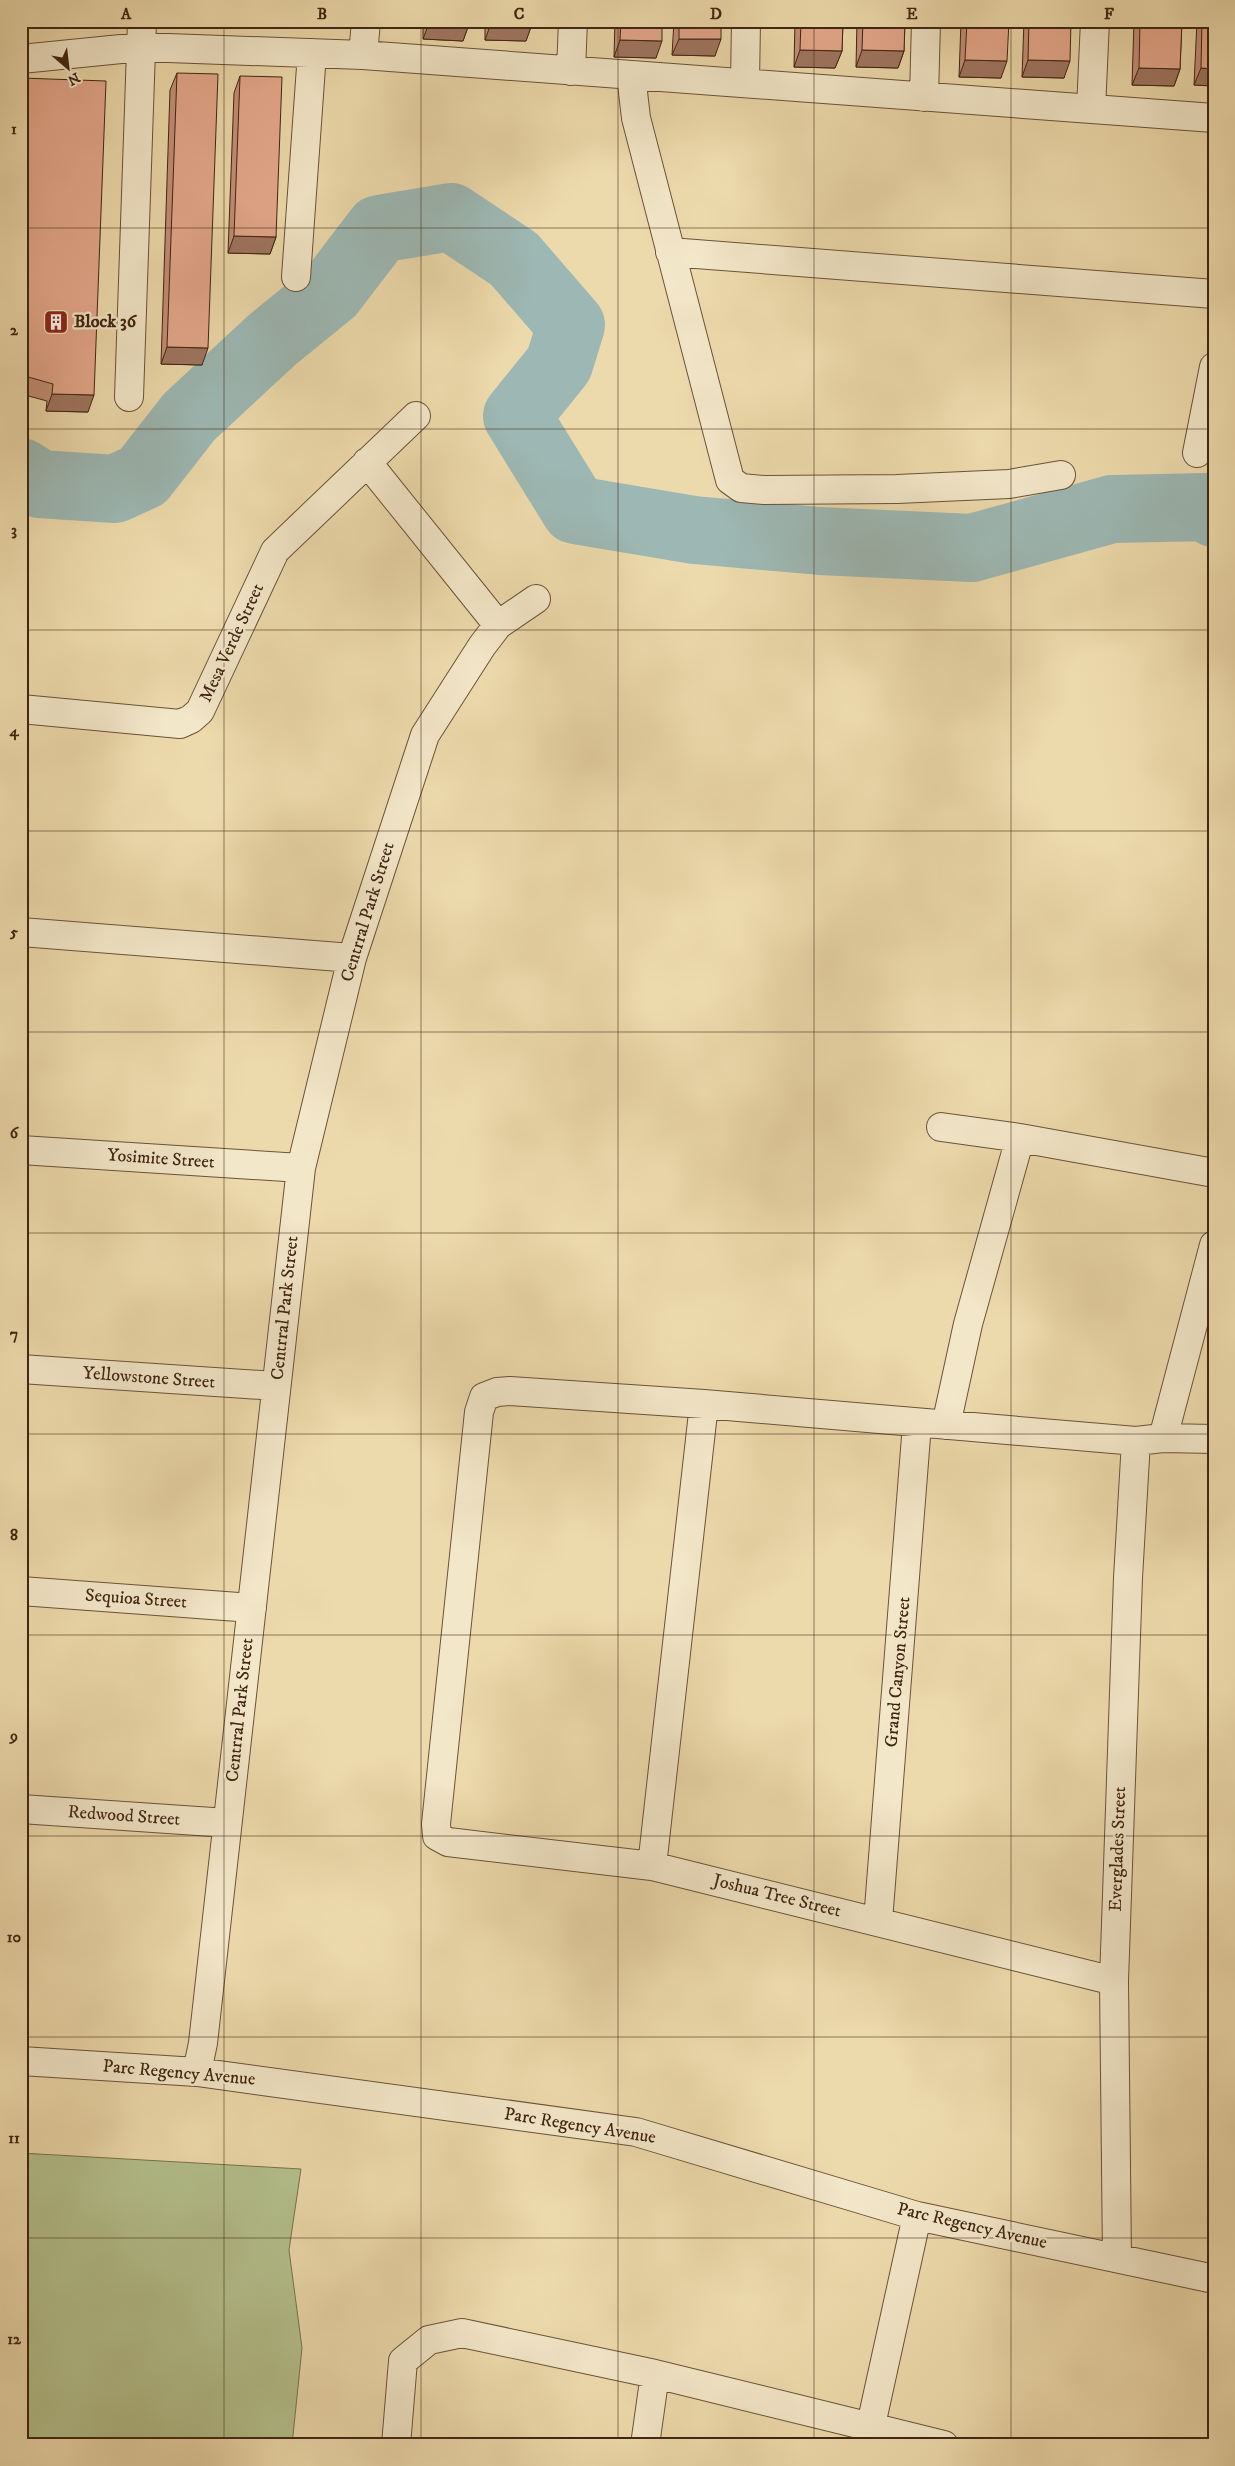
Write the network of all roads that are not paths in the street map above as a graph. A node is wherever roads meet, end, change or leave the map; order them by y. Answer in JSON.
{"nodes":[{"id":1,"x":366,"y":21,"type":"edge"},
{"id":2,"x":573,"y":21,"type":"edge"},
{"id":3,"x":746,"y":21,"type":"edge"},
{"id":4,"x":926,"y":21,"type":"edge"},
{"id":5,"x":1095,"y":21,"type":"edge"},
{"id":6,"x":142,"y":34,"type":"edge"},
{"id":7,"x":312,"y":54,"type":"junction"},
{"id":8,"x":363,"y":55,"type":"junction"},
{"id":9,"x":21,"y":59,"type":"edge"},
{"id":10,"x":571,"y":71,"type":"junction"},
{"id":11,"x":631,"y":75,"type":"junction"},
{"id":12,"x":745,"y":83,"type":"junction"},
{"id":13,"x":924,"y":97,"type":"junction"},
{"id":14,"x":1090,"y":109,"type":"junction"},
{"id":15,"x":1214,"y":118,"type":"edge"},
{"id":16,"x":670,"y":252,"type":"junction"},
{"id":17,"x":296,"y":277,"type":"dead end"},
{"id":18,"x":1214,"y":294,"type":"edge"},
{"id":19,"x":1214,"y":367,"type":"edge"},
{"id":20,"x":129,"y":397,"type":"dead end"},
{"id":21,"x":416,"y":416,"type":"dead end"},
{"id":22,"x":1197,"y":453,"type":"dead end"},
{"id":23,"x":367,"y":462,"type":"junction"},
{"id":24,"x":1060,"y":475,"type":"dead end"},
{"id":25,"x":536,"y":599,"type":"dead end"},
{"id":26,"x":498,"y":625,"type":"junction"},
{"id":27,"x":21,"y":709,"type":"edge"},
{"id":28,"x":21,"y":932,"type":"edge"},
{"id":29,"x":352,"y":958,"type":"junction"},
{"id":30,"x":941,"y":1128,"type":"dead end"},
{"id":31,"x":1020,"y":1138,"type":"junction"},
{"id":32,"x":21,"y":1150,"type":"edge"},
{"id":33,"x":301,"y":1168,"type":"junction"},
{"id":34,"x":1214,"y":1174,"type":"edge"},
{"id":35,"x":1214,"y":1245,"type":"edge"},
{"id":36,"x":21,"y":1369,"type":"edge"},
{"id":37,"x":276,"y":1386,"type":"junction"},
{"id":38,"x":704,"y":1404,"type":"junction"},
{"id":39,"x":917,"y":1424,"type":"junction"},
{"id":40,"x":946,"y":1425,"type":"junction"},
{"id":41,"x":1163,"y":1438,"type":"junction"},
{"id":42,"x":1214,"y":1439,"type":"edge"},
{"id":43,"x":1136,"y":1441,"type":"junction"},
{"id":44,"x":21,"y":1591,"type":"edge"},
{"id":45,"x":252,"y":1608,"type":"junction"},
{"id":46,"x":21,"y":1809,"type":"edge"},
{"id":47,"x":228,"y":1823,"type":"junction"},
{"id":48,"x":652,"y":1866,"type":"junction"},
{"id":49,"x":878,"y":1921,"type":"junction"},
{"id":50,"x":1114,"y":1981,"type":"junction"},
{"id":51,"x":21,"y":2061,"type":"edge"},
{"id":52,"x":197,"y":2072,"type":"junction"},
{"id":53,"x":917,"y":2216,"type":"junction"},
{"id":54,"x":1117,"y":2258,"type":"junction"},
{"id":55,"x":1214,"y":2279,"type":"edge"},
{"id":56,"x":655,"y":2374,"type":"junction"},
{"id":57,"x":870,"y":2435,"type":"edge"},
{"id":58,"x":396,"y":2445,"type":"edge"},
{"id":59,"x":645,"y":2445,"type":"edge"},
{"id":60,"x":944,"y":2445,"type":"edge"}],
"edges":[{"from":1,"to":8,"type":"street"},
{"from":2,"to":10,"type":"street"},
{"from":3,"to":12,"type":"street"},
{"from":4,"to":13,"type":"street"},
{"from":5,"to":14,"type":"street"},
{"from":6,"to":7,"type":"street"},
{"from":6,"to":9,"type":"street"},
{"from":6,"to":20,"type":"street"},
{"from":7,"to":8,"type":"street"},
{"from":7,"to":17,"type":"street"},
{"from":8,"to":10,"type":"street"},
{"from":10,"to":11,"type":"street"},
{"from":11,"to":12,"type":"street"},
{"from":11,"to":16,"type":"street"},
{"from":12,"to":13,"type":"street"},
{"from":13,"to":14,"type":"street"},
{"from":14,"to":15,"type":"street"},
{"from":16,"to":18,"type":"street"},
{"from":16,"to":24,"type":"street"},
{"from":19,"to":22,"type":"street"},
{"from":21,"to":23,"type":"street","name":"Mesa Verde Street"},
{"from":23,"to":26,"type":"street"},
{"from":23,"to":27,"type":"street","name":"Mesa Verde Street"},
{"from":25,"to":26,"type":"street","name":"Centrral Park Street"},
{"from":26,"to":29,"type":"street","name":"Centrral Park Street"},
{"from":28,"to":29,"type":"street"},
{"from":29,"to":33,"type":"street","name":"Centrral Park Street"},
{"from":30,"to":31,"type":"street"},
{"from":31,"to":34,"type":"street"},
{"from":31,"to":40,"type":"street"},
{"from":32,"to":33,"type":"street","name":"Yosimite Street"},
{"from":33,"to":37,"type":"street","name":"Centrral Park Street"},
{"from":35,"to":41,"type":"street"},
{"from":36,"to":37,"type":"street","name":"Yellowstone Street"},
{"from":37,"to":45,"type":"street","name":"Centrral Park Street"},
{"from":38,"to":39,"type":"street"},
{"from":38,"to":48,"type":"street"},
{"from":38,"to":48,"type":"street","name":"Joshua Tree Street"},
{"from":39,"to":40,"type":"street"},
{"from":39,"to":49,"type":"street","name":"Grand Canyon Street"},
{"from":40,"to":43,"type":"street"},
{"from":41,"to":42,"type":"street"},
{"from":41,"to":43,"type":"street"},
{"from":43,"to":50,"type":"street","name":"Everglades Street"},
{"from":44,"to":45,"type":"street","name":"Sequioa Street"},
{"from":45,"to":47,"type":"street","name":"Centrral Park Street"},
{"from":46,"to":47,"type":"street","name":"Redwood Street"},
{"from":47,"to":52,"type":"street","name":"Centrral Park Street"},
{"from":48,"to":49,"type":"street","name":"Joshua Tree Street"},
{"from":49,"to":50,"type":"street","name":"Joshua Tree Street"},
{"from":50,"to":54,"type":"street","name":"Everglades Street"},
{"from":51,"to":52,"type":"street","name":"Parc Regency Avenue"},
{"from":52,"to":53,"type":"street","name":"Parc Regency Avenue"},
{"from":53,"to":54,"type":"street","name":"Parc Regency Avenue"},
{"from":53,"to":57,"type":"street"},
{"from":54,"to":55,"type":"street","name":"Parc Regency Avenue"},
{"from":56,"to":57,"type":"street"},
{"from":56,"to":58,"type":"street"},
{"from":56,"to":59,"type":"street"},
{"from":57,"to":60,"type":"street"}]}
